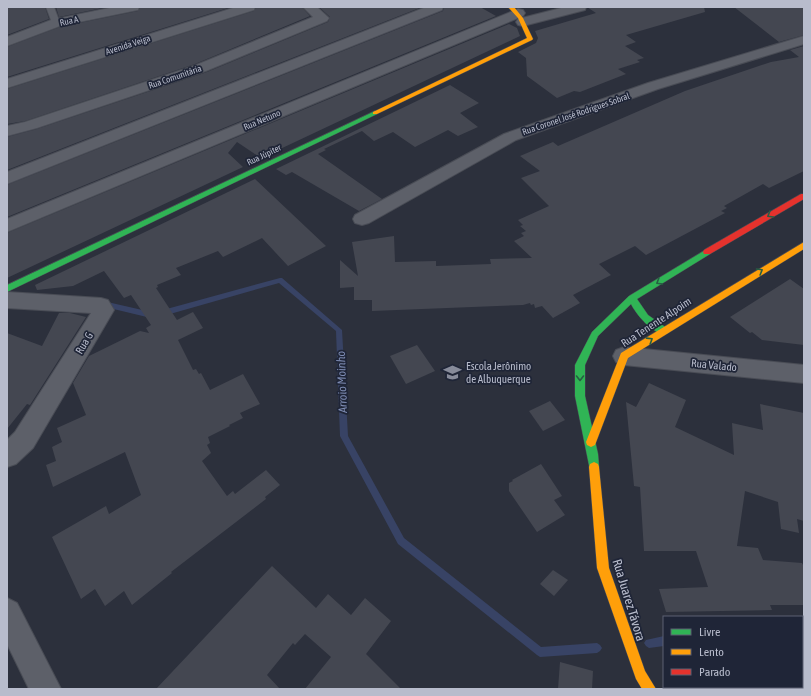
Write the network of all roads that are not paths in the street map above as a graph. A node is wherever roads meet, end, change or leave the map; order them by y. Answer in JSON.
{"nodes":[{"id":1,"x":50,"y":7,"type":"edge"},
{"id":2,"x":133,"y":7,"type":"edge"},
{"id":3,"x":249,"y":7,"type":"edge"},
{"id":4,"x":308,"y":7,"type":"edge"},
{"id":5,"x":437,"y":7,"type":"edge"},
{"id":6,"x":580,"y":7,"type":"edge"},
{"id":7,"x":517,"y":14,"type":"edge"},
{"id":8,"x":56,"y":23,"type":"junction"},
{"id":9,"x":804,"y":40,"type":"edge"},
{"id":10,"x":7,"y":42,"type":"edge"},
{"id":11,"x":7,"y":84,"type":"edge"},
{"id":12,"x":7,"y":131,"type":"edge"},
{"id":13,"x":7,"y":178,"type":"edge"},
{"id":14,"x":804,"y":196,"type":"edge"},
{"id":15,"x":362,"y":219,"type":"dead end"},
{"id":16,"x":7,"y":226,"type":"edge"},
{"id":17,"x":804,"y":245,"type":"edge"},
{"id":18,"x":7,"y":289,"type":"edge"},
{"id":19,"x":632,"y":298,"type":"junction"},
{"id":20,"x":7,"y":300,"type":"edge"},
{"id":21,"x":665,"y":331,"type":"junction"},
{"id":22,"x":624,"y":356,"type":"junction"},
{"id":23,"x":804,"y":374,"type":"edge"},
{"id":24,"x":591,"y":442,"type":"junction"},
{"id":25,"x":7,"y":456,"type":"edge"},
{"id":26,"x":7,"y":613,"type":"edge"},
{"id":27,"x":45,"y":689,"type":"edge"},
{"id":28,"x":650,"y":689,"type":"edge"}],
"edges":[{"from":1,"to":8,"type":"lane"},
{"from":2,"to":8,"type":"street","name":"Rua A"},
{"from":3,"to":11,"type":"street","name":"Avenida Veiga"},
{"from":4,"to":12,"type":"street","name":"Rua Comunitária"},
{"from":5,"to":13,"type":"street"},
{"from":6,"to":7,"type":"street","name":"Rua Netuno"},
{"from":7,"to":16,"type":"street","name":"Rua Netuno"},
{"from":7,"to":18,"type":"street","name":"Rua Júpiter"},
{"from":8,"to":10,"type":"street","name":"Rua A"},
{"from":9,"to":15,"type":"street","name":"Rua Coronel José Rodrigues Sobral"},
{"from":14,"to":19,"type":"street","one_way":true},
{"from":21,"to":17,"type":"street","name":"Rua Tenente Alpoim","one_way":true},
{"from":19,"to":21,"type":"street"},
{"from":19,"to":24,"type":"street","one_way":true},
{"from":20,"to":25,"type":"street","name":"Rua G"},
{"from":22,"to":21,"type":"street","name":"Rua Tenente Alpoim","one_way":true},
{"from":22,"to":23,"type":"street","name":"Rua Valado"},
{"from":22,"to":24,"type":"street","name":"Rua Tenente Alpoim"},
{"from":24,"to":28,"type":"street","name":"Rua Juarez Távora"},
{"from":26,"to":27,"type":"street"}]}
